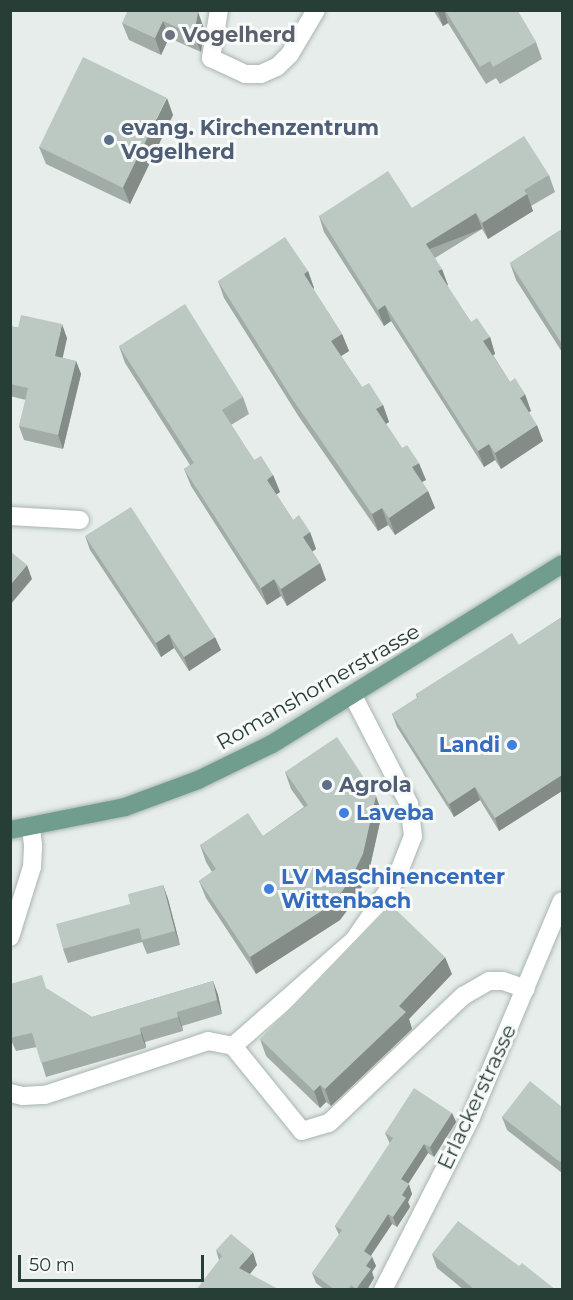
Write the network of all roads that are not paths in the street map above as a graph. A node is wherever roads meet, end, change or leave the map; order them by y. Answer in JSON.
{"nodes":[{"id":1,"x":219,"y":10,"type":"edge"},
{"id":2,"x":316,"y":10,"type":"edge"},
{"id":3,"x":10,"y":516,"type":"edge"},
{"id":4,"x":80,"y":520,"type":"dead end"},
{"id":5,"x":562,"y":564,"type":"edge"},
{"id":6,"x":353,"y":696,"type":"junction"},
{"id":7,"x":31,"y":828,"type":"junction"},
{"id":8,"x":10,"y":830,"type":"edge"},
{"id":9,"x":562,"y":901,"type":"edge"},
{"id":10,"x":10,"y":937,"type":"edge"},
{"id":11,"x":526,"y":989,"type":"junction"},
{"id":12,"x":233,"y":1046,"type":"junction"},
{"id":13,"x":10,"y":1093,"type":"edge"},
{"id":14,"x":383,"y":1290,"type":"edge"}],
"edges":[{"from":1,"to":2,"type":"street"},
{"from":3,"to":4,"type":"street"},
{"from":5,"to":6,"type":"main road","name":"Romanshornerstrasse"},
{"from":6,"to":7,"type":"main road","name":"Romanshornerstrasse"},
{"from":6,"to":12,"type":"street"},
{"from":7,"to":8,"type":"main road","name":"Romanshornerstrasse"},
{"from":7,"to":10,"type":"street"},
{"from":9,"to":11,"type":"street","name":"Erlackerstrasse"},
{"from":11,"to":12,"type":"street"},
{"from":11,"to":14,"type":"street","name":"Erlackerstrasse"},
{"from":12,"to":13,"type":"street"}]}
